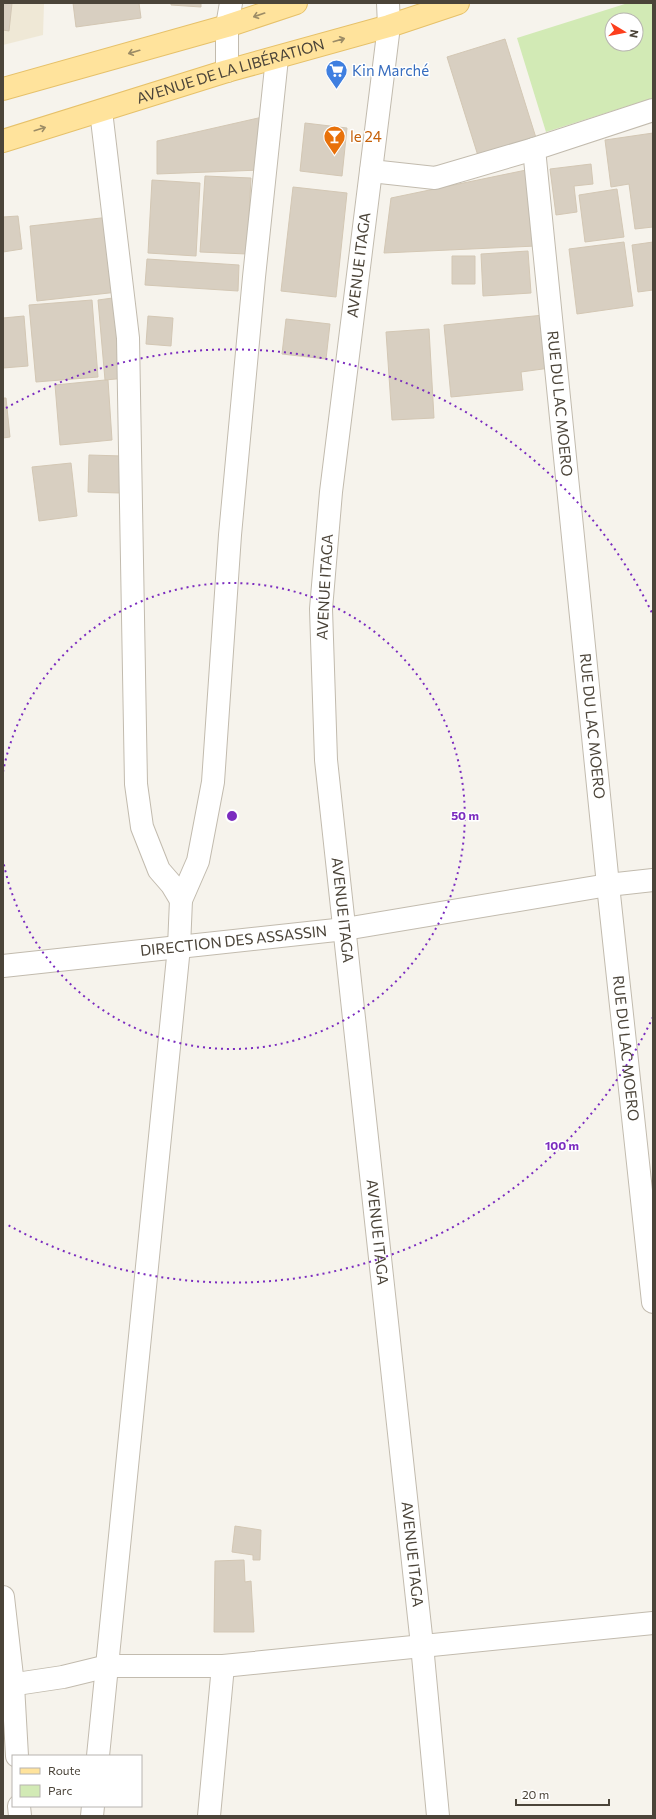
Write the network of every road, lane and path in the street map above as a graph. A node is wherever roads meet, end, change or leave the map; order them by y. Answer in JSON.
{"nodes":[{"id":1,"x":231,"y":3,"type":"edge"},
{"id":2,"x":296,"y":3,"type":"edge"},
{"id":3,"x":388,"y":3,"type":"edge"},
{"id":4,"x":458,"y":3,"type":"edge"},
{"id":5,"x":227,"y":26,"type":"junction"},
{"id":6,"x":389,"y":26,"type":"junction"},
{"id":7,"x":277,"y":58,"type":"junction"},
{"id":8,"x":227,"y":71,"type":"junction"},
{"id":9,"x":3,"y":89,"type":"edge"},
{"id":10,"x":653,"y":110,"type":"edge"},
{"id":11,"x":101,"y":111,"type":"junction"},
{"id":12,"x":3,"y":141,"type":"edge"},
{"id":13,"x":534,"y":150,"type":"junction"},
{"id":14,"x":371,"y":171,"type":"junction"},
{"id":15,"x":653,"y":880,"type":"edge"},
{"id":16,"x":608,"y":885,"type":"junction"},
{"id":17,"x":181,"y":900,"type":"junction"},
{"id":18,"x":345,"y":929,"type":"junction"},
{"id":19,"x":179,"y":947,"type":"junction"},
{"id":20,"x":3,"y":966,"type":"edge"},
{"id":21,"x":653,"y":1302,"type":"edge"},
{"id":22,"x":3,"y":1597,"type":"edge"},
{"id":23,"x":653,"y":1623,"type":"edge"},
{"id":24,"x":422,"y":1645,"type":"junction"},
{"id":25,"x":108,"y":1666,"type":"junction"},
{"id":26,"x":223,"y":1666,"type":"junction"},
{"id":27,"x":8,"y":1685,"type":"edge"},
{"id":28,"x":16,"y":1755,"type":"edge"},
{"id":29,"x":98,"y":1755,"type":"edge"},
{"id":30,"x":209,"y":1816,"type":"edge"},
{"id":31,"x":438,"y":1816,"type":"edge"}],
"edges":[{"from":1,"to":5,"type":"street"},
{"from":2,"to":5,"type":"main road","one_way":true},
{"from":3,"to":6,"type":"street","name":"AVENUE ITAGA"},
{"from":4,"to":6,"type":"main road","name":"AVENUE DE LA LIBÉRATION"},
{"from":5,"to":8,"type":"street"},
{"from":5,"to":9,"type":"main road","one_way":true},
{"from":7,"to":6,"type":"main road","name":"AVENUE DE LA LIBÉRATION","one_way":true},
{"from":6,"to":14,"type":"street","name":"AVENUE ITAGA"},
{"from":7,"to":8,"type":"main road","name":"AVENUE DE LA LIBÉRATION"},
{"from":7,"to":17,"type":"street"},
{"from":8,"to":11,"type":"main road","name":"AVENUE DE LA LIBÉRATION"},
{"from":10,"to":13,"type":"street"},
{"from":12,"to":11,"type":"main road","name":"AVENUE DE LA LIBÉRATION","one_way":true},
{"from":11,"to":17,"type":"street"},
{"from":13,"to":14,"type":"street"},
{"from":13,"to":16,"type":"street","name":"RUE DU LAC MOERO"},
{"from":14,"to":18,"type":"street","name":"AVENUE ITAGA"},
{"from":15,"to":16,"type":"street","name":"DIRECTION DES ASSASSIN"},
{"from":16,"to":18,"type":"street","name":"DIRECTION DES ASSASSIN"},
{"from":16,"to":21,"type":"street","name":"RUE DU LAC MOERO"},
{"from":17,"to":19,"type":"street"},
{"from":18,"to":19,"type":"street","name":"DIRECTION DES ASSASSIN"},
{"from":18,"to":24,"type":"street","name":"AVENUE ITAGA"},
{"from":19,"to":20,"type":"street","name":"DIRECTION DES ASSASSIN"},
{"from":19,"to":25,"type":"street"},
{"from":22,"to":27,"type":"street"},
{"from":23,"to":24,"type":"street"},
{"from":24,"to":26,"type":"street"},
{"from":24,"to":31,"type":"street","name":"AVENUE ITAGA"},
{"from":25,"to":26,"type":"street"},
{"from":25,"to":27,"type":"street"},
{"from":25,"to":29,"type":"street"},
{"from":26,"to":30,"type":"street"},
{"from":27,"to":28,"type":"street"}]}
